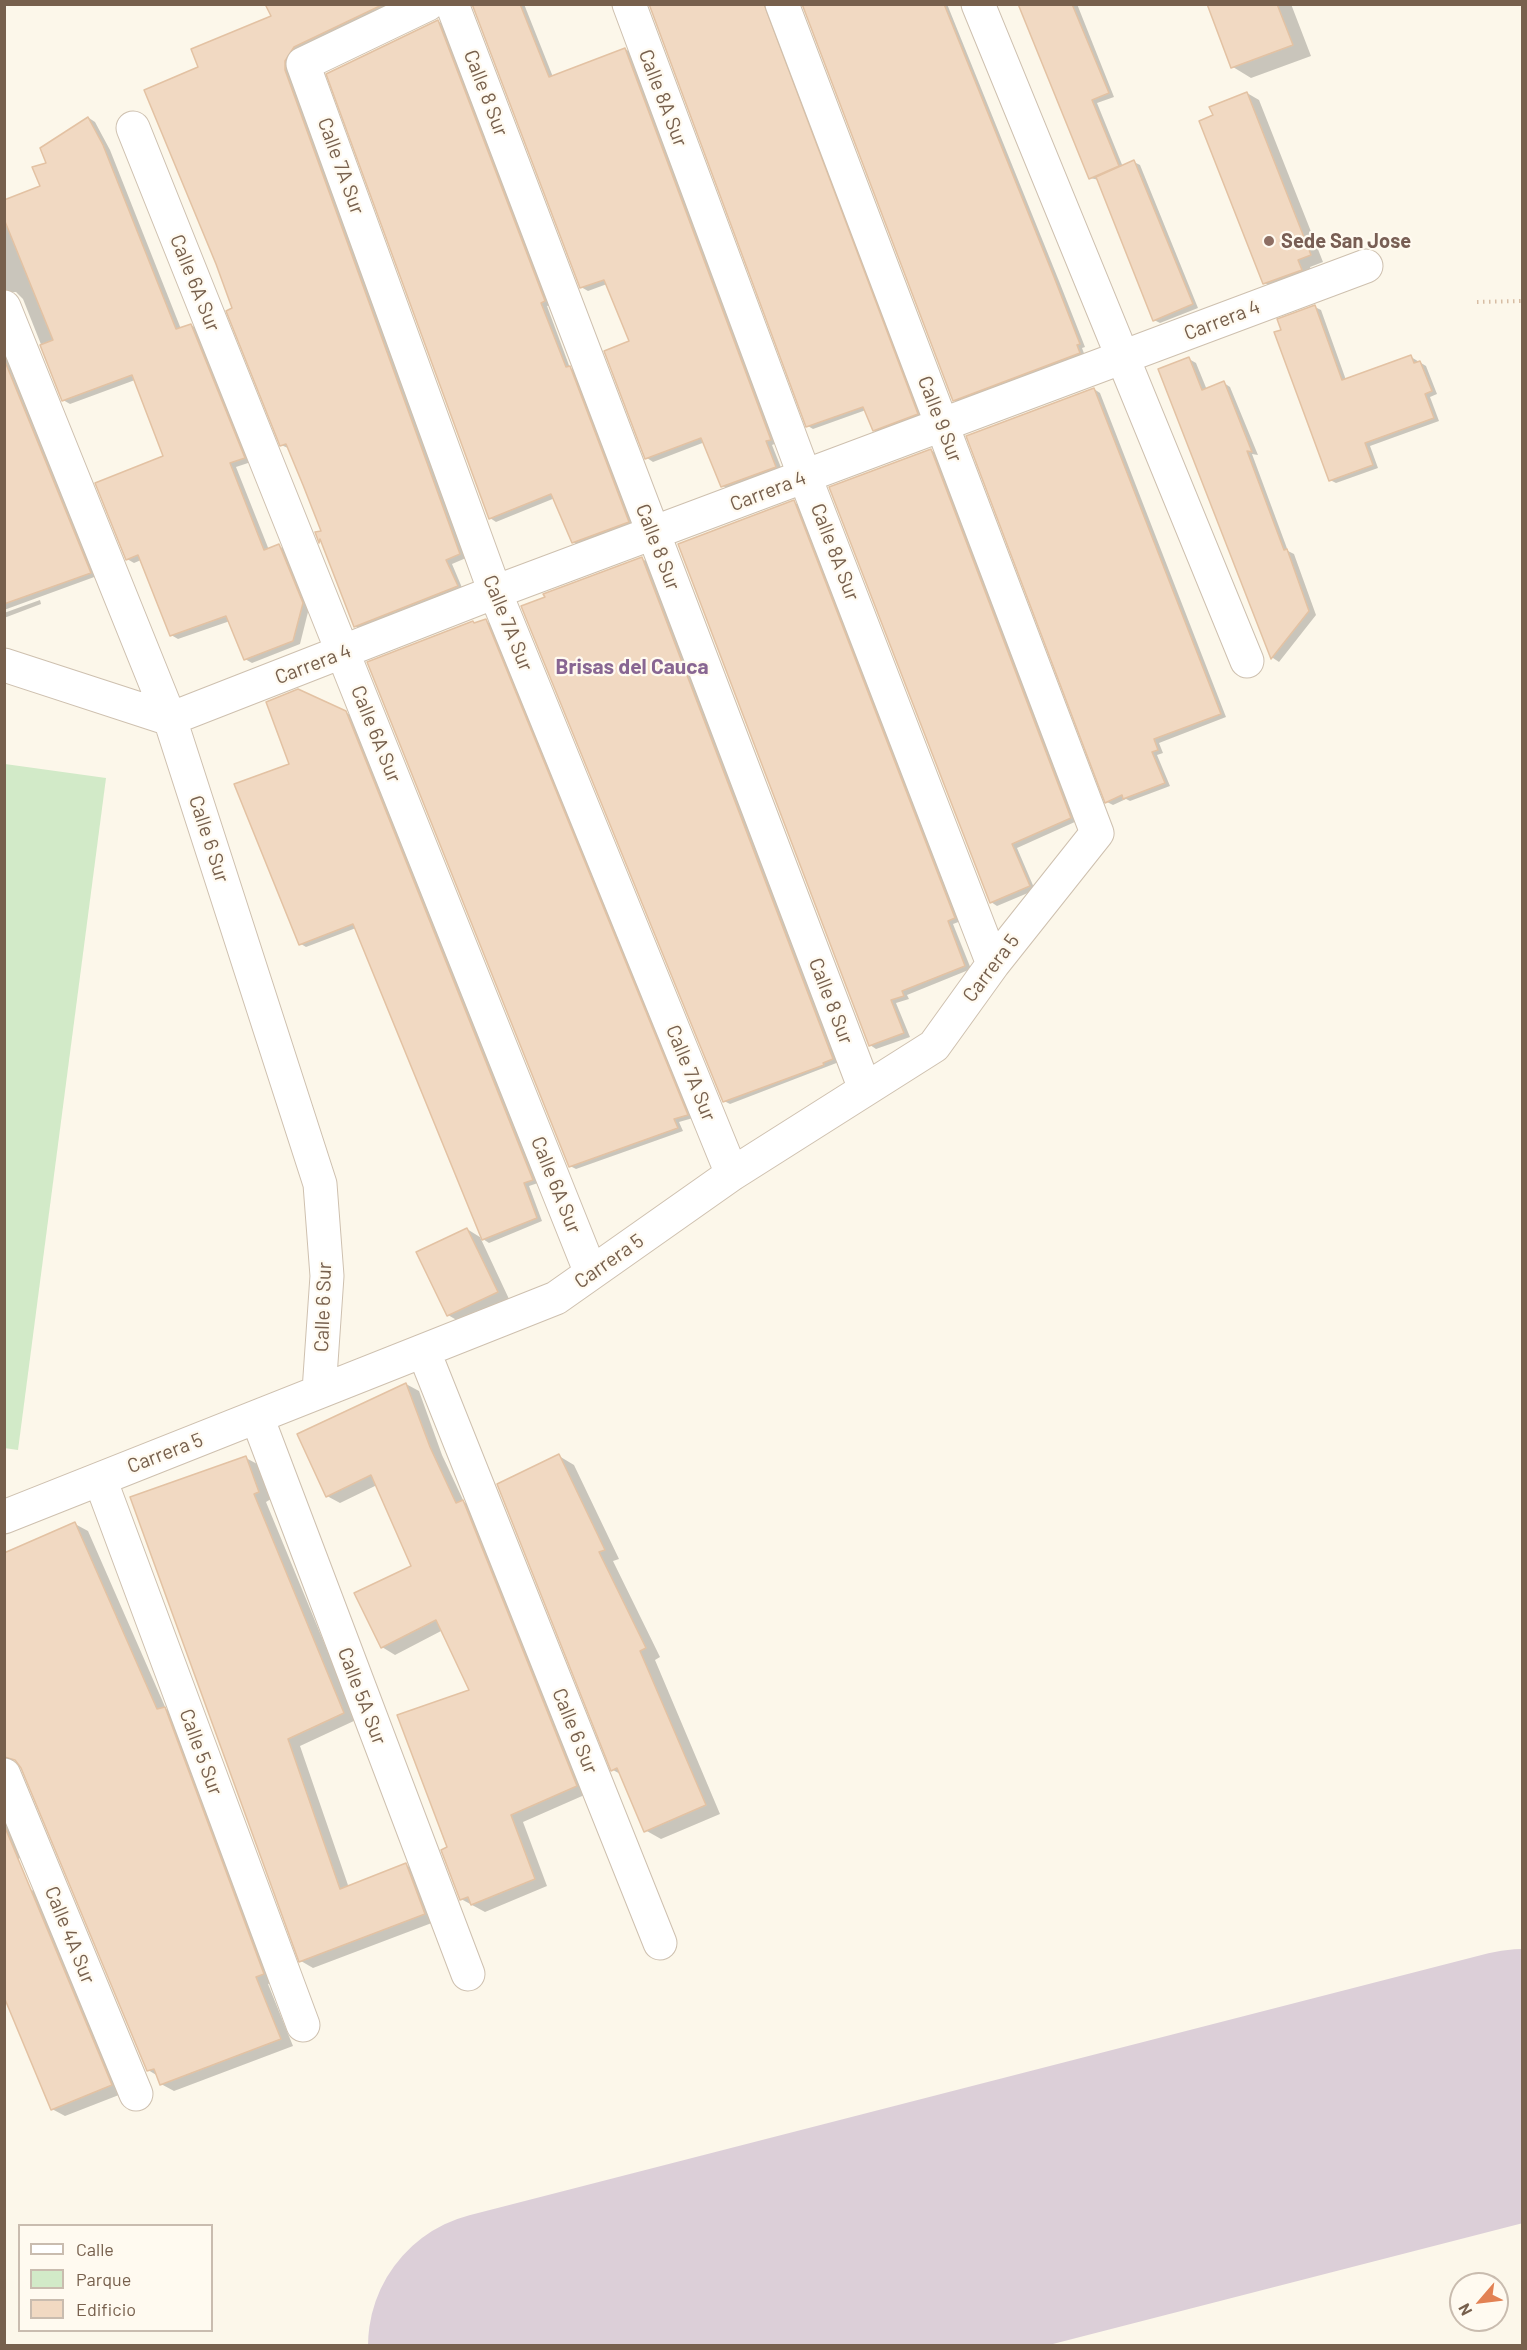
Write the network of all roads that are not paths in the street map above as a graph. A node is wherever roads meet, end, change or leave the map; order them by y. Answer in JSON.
{"nodes":[{"id":1,"x":428,"y":4,"type":"edge"},
{"id":2,"x":452,"y":4,"type":"edge"},
{"id":3,"x":628,"y":4,"type":"edge"},
{"id":4,"x":782,"y":4,"type":"edge"},
{"id":5,"x":978,"y":4,"type":"edge"},
{"id":6,"x":134,"y":128,"type":"dead end"},
{"id":7,"x":1366,"y":266,"type":"dead end"},
{"id":8,"x":4,"y":307,"type":"edge"},
{"id":9,"x":1123,"y":357,"type":"junction"},
{"id":10,"x":942,"y":426,"type":"junction"},
{"id":11,"x":806,"y":477,"type":"junction"},
{"id":12,"x":654,"y":535,"type":"junction"},
{"id":13,"x":495,"y":592,"type":"junction"},
{"id":14,"x":344,"y":653,"type":"junction"},
{"id":15,"x":1247,"y":661,"type":"dead end"},
{"id":16,"x":4,"y":665,"type":"edge"},
{"id":17,"x":170,"y":719,"type":"junction"},
{"id":18,"x":1097,"y":833,"type":"joint"},
{"id":19,"x":993,"y":964,"type":"junction"},
{"id":20,"x":865,"y":1089,"type":"junction"},
{"id":21,"x":732,"y":1174,"type":"junction"},
{"id":22,"x":591,"y":1273,"type":"junction"},
{"id":23,"x":424,"y":1352,"type":"junction"},
{"id":24,"x":319,"y":1391,"type":"junction"},
{"id":25,"x":257,"y":1417,"type":"junction"},
{"id":26,"x":100,"y":1479,"type":"junction"},
{"id":27,"x":4,"y":1517,"type":"edge"},
{"id":28,"x":4,"y":1775,"type":"edge"},
{"id":29,"x":660,"y":1943,"type":"dead end"},
{"id":30,"x":468,"y":1974,"type":"dead end"},
{"id":31,"x":303,"y":2025,"type":"dead end"},
{"id":32,"x":136,"y":2094,"type":"dead end"}],
"edges":[{"from":1,"to":13,"type":"street","name":"Calle 7A Sur"},
{"from":2,"to":12,"type":"street","name":"Calle 8 Sur"},
{"from":3,"to":11,"type":"street","name":"Calle 8A Sur"},
{"from":4,"to":10,"type":"street","name":"Calle 9 Sur"},
{"from":5,"to":9,"type":"street"},
{"from":6,"to":14,"type":"street","name":"Calle 6A Sur"},
{"from":7,"to":9,"type":"street","name":"Carrera 4"},
{"from":8,"to":17,"type":"street","name":"Calle 6 Sur"},
{"from":9,"to":10,"type":"street","name":"Carrera 4"},
{"from":9,"to":15,"type":"street"},
{"from":10,"to":11,"type":"street","name":"Carrera 4"},
{"from":10,"to":18,"type":"street","name":"Calle 9 Sur"},
{"from":11,"to":12,"type":"street","name":"Carrera 4"},
{"from":11,"to":19,"type":"street","name":"Calle 8A Sur"},
{"from":12,"to":13,"type":"street","name":"Carrera 4"},
{"from":12,"to":20,"type":"street","name":"Calle 8 Sur"},
{"from":13,"to":14,"type":"street","name":"Carrera 4"},
{"from":13,"to":21,"type":"street","name":"Calle 7A Sur"},
{"from":14,"to":17,"type":"street","name":"Carrera 4"},
{"from":14,"to":22,"type":"street","name":"Calle 6A Sur"},
{"from":16,"to":17,"type":"street"},
{"from":17,"to":24,"type":"street","name":"Calle 6 Sur"},
{"from":18,"to":19,"type":"street","name":"Carrera 5"},
{"from":19,"to":20,"type":"street","name":"Carrera 5"},
{"from":20,"to":21,"type":"street","name":"Carrera 5"},
{"from":21,"to":22,"type":"street","name":"Carrera 5"},
{"from":22,"to":23,"type":"street","name":"Carrera 5"},
{"from":23,"to":24,"type":"street","name":"Carrera 5"},
{"from":23,"to":29,"type":"street","name":"Calle 6 Sur"},
{"from":24,"to":25,"type":"street","name":"Carrera 5"},
{"from":25,"to":26,"type":"street","name":"Carrera 5"},
{"from":25,"to":30,"type":"street","name":"Calle 5A Sur"},
{"from":26,"to":27,"type":"street","name":"Carrera 5"},
{"from":26,"to":31,"type":"street","name":"Calle 5 Sur"},
{"from":28,"to":32,"type":"street","name":"Calle 4A Sur"}]}
